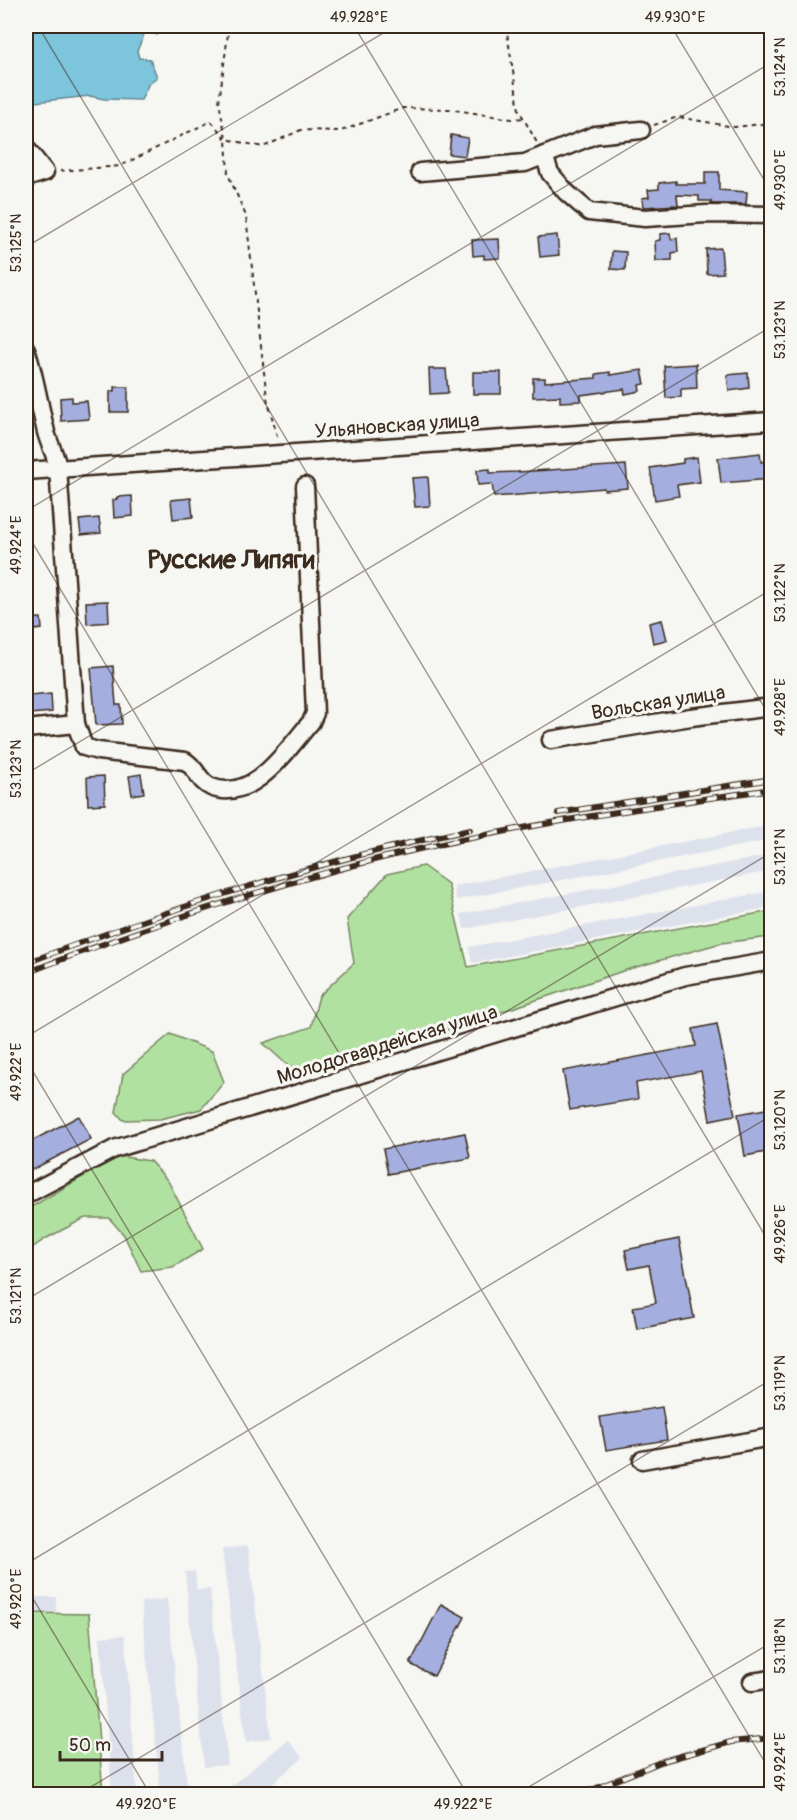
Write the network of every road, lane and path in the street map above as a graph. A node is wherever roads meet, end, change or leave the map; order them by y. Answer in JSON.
{"nodes":[{"id":1,"x":229,"y":26,"type":"edge"},
{"id":2,"x":506,"y":26,"type":"edge"},
{"id":3,"x":524,"y":118,"type":"junction"},
{"id":4,"x":771,"y":123,"type":"edge"},
{"id":5,"x":641,"y":130,"type":"joint"},
{"id":6,"x":225,"y":139,"type":"junction"},
{"id":7,"x":26,"y":148,"type":"edge"},
{"id":8,"x":544,"y":155,"type":"junction"},
{"id":9,"x":45,"y":172,"type":"junction"},
{"id":10,"x":420,"y":172,"type":"dead end"},
{"id":11,"x":26,"y":178,"type":"edge"},
{"id":12,"x":771,"y":215,"type":"edge"},
{"id":13,"x":26,"y":349,"type":"edge"},
{"id":14,"x":771,"y":421,"type":"edge"},
{"id":15,"x":282,"y":454,"type":"junction"},
{"id":16,"x":58,"y":468,"type":"junction"},
{"id":17,"x":26,"y":471,"type":"edge"},
{"id":18,"x":305,"y":486,"type":"dead end"},
{"id":19,"x":771,"y":707,"type":"edge"},
{"id":20,"x":76,"y":724,"type":"junction"},
{"id":21,"x":26,"y":729,"type":"edge"},
{"id":22,"x":550,"y":740,"type":"dead end"},
{"id":23,"x":771,"y":961,"type":"edge"},
{"id":24,"x":26,"y":1195,"type":"edge"},
{"id":25,"x":771,"y":1437,"type":"edge"},
{"id":26,"x":642,"y":1460,"type":"dead end"},
{"id":27,"x":771,"y":1679,"type":"edge"},
{"id":28,"x":752,"y":1682,"type":"dead end"}],
"edges":[{"from":1,"to":6,"type":"path"},
{"from":2,"to":3,"type":"path"},
{"from":3,"to":6,"type":"path"},
{"from":3,"to":8,"type":"path"},
{"from":4,"to":5,"type":"path"},
{"from":5,"to":8,"type":"street"},
{"from":6,"to":9,"type":"path"},
{"from":6,"to":15,"type":"path"},
{"from":7,"to":9,"type":"street"},
{"from":8,"to":10,"type":"street"},
{"from":8,"to":12,"type":"street"},
{"from":9,"to":11,"type":"street"},
{"from":13,"to":16,"type":"street"},
{"from":14,"to":15,"type":"street","name":"Ульяновская улица"},
{"from":15,"to":16,"type":"street","name":"Ульяновская улица"},
{"from":16,"to":17,"type":"street","name":"Ульяновская улица"},
{"from":16,"to":20,"type":"street"},
{"from":18,"to":20,"type":"street"},
{"from":19,"to":22,"type":"street","name":"Вольская улица"},
{"from":20,"to":21,"type":"street"},
{"from":23,"to":24,"type":"street","name":"Молодогвардейская улица"},
{"from":25,"to":26,"type":"street"},
{"from":27,"to":28,"type":"street"}]}
